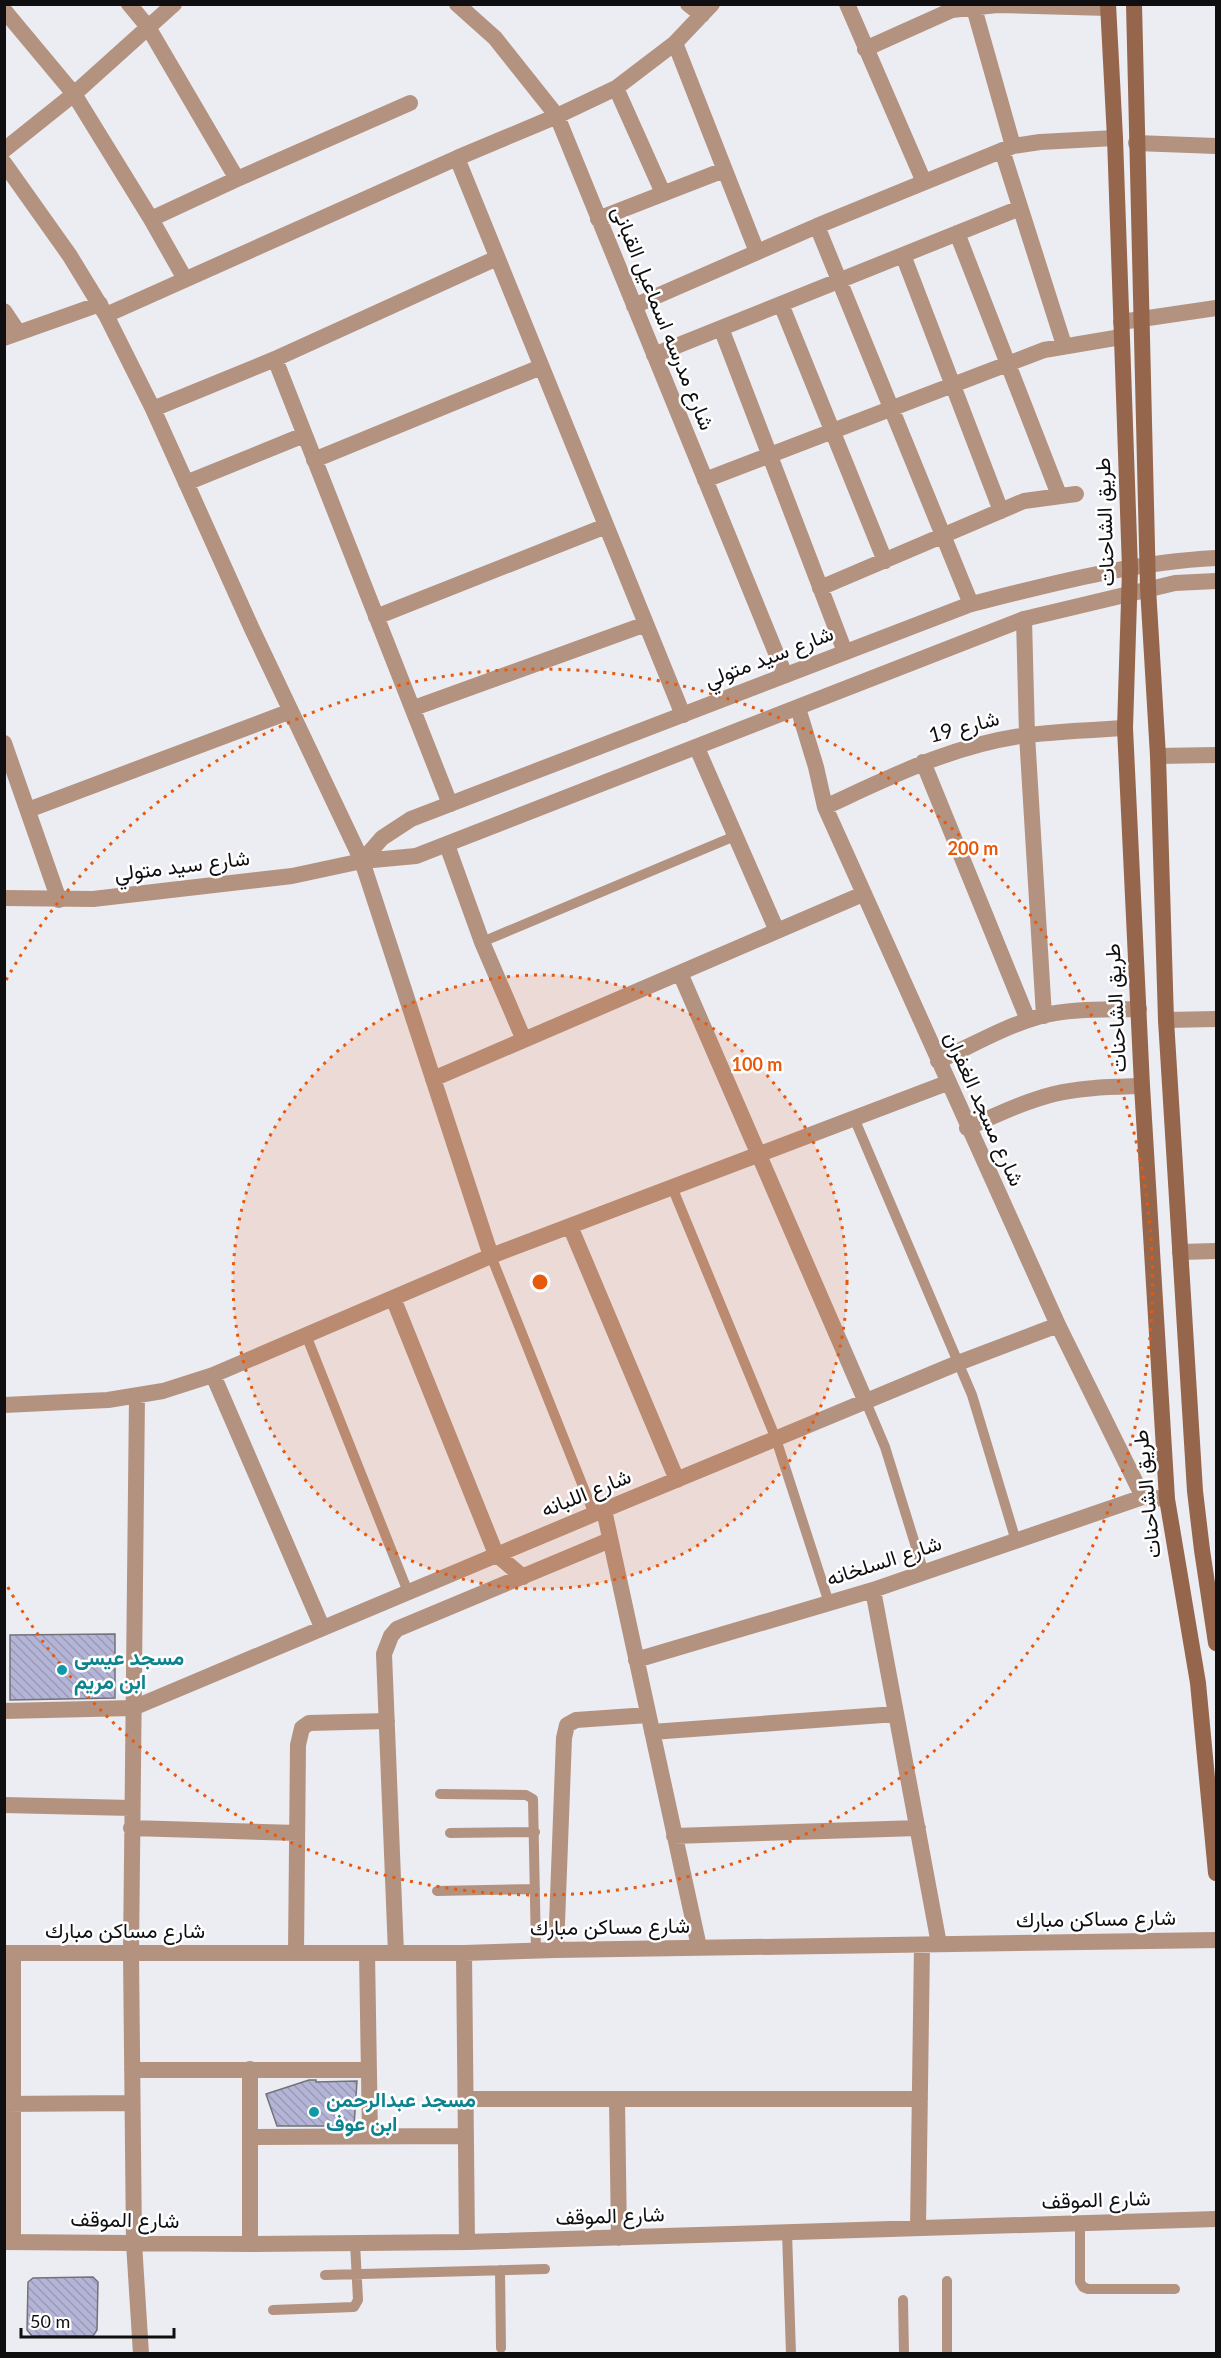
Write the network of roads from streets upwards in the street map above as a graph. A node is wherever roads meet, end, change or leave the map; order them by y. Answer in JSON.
{"nodes":[{"id":1,"x":129,"y":4,"type":"edge"},
{"id":2,"x":174,"y":4,"type":"edge"},
{"id":3,"x":457,"y":4,"type":"edge"},
{"id":4,"x":688,"y":4,"type":"edge"},
{"id":5,"x":847,"y":4,"type":"edge"},
{"id":6,"x":1134,"y":4,"type":"edge"},
{"id":7,"x":998,"y":5,"type":"edge"},
{"id":8,"x":1108,"y":6,"type":"edge"},
{"id":9,"x":951,"y":7,"type":"edge"},
{"id":10,"x":974,"y":8,"type":"junction"},
{"id":11,"x":4,"y":10,"type":"edge"},
{"id":12,"x":707,"y":10,"type":"edge"},
{"id":13,"x":148,"y":27,"type":"junction"},
{"id":14,"x":675,"y":43,"type":"junction"},
{"id":15,"x":865,"y":49,"type":"junction"},
{"id":16,"x":616,"y":88,"type":"junction"},
{"id":17,"x":74,"y":94,"type":"junction"},
{"id":18,"x":410,"y":103,"type":"dead end"},
{"id":19,"x":557,"y":116,"type":"junction"},
{"id":20,"x":1115,"y":138,"type":"junction"},
{"id":21,"x":1136,"y":143,"type":"junction"},
{"id":22,"x":1216,"y":146,"type":"edge"},
{"id":23,"x":1008,"y":148,"type":"junction"},
{"id":24,"x":4,"y":150,"type":"edge"},
{"id":25,"x":457,"y":158,"type":"junction"},
{"id":26,"x":4,"y":164,"type":"edge"},
{"id":27,"x":724,"y":170,"type":"junction"},
{"id":28,"x":237,"y":179,"type":"junction"},
{"id":29,"x":924,"y":182,"type":"junction"},
{"id":30,"x":10,"y":184,"type":"edge"},
{"id":31,"x":663,"y":193,"type":"junction"},
{"id":32,"x":1020,"y":208,"type":"junction"},
{"id":33,"x":152,"y":219,"type":"junction"},
{"id":34,"x":598,"y":219,"type":"junction"},
{"id":35,"x":817,"y":226,"type":"junction"},
{"id":36,"x":957,"y":233,"type":"junction"},
{"id":37,"x":757,"y":252,"type":"junction"},
{"id":38,"x":903,"y":255,"type":"junction"},
{"id":39,"x":496,"y":258,"type":"junction"},
{"id":40,"x":185,"y":279,"type":"junction"},
{"id":41,"x":839,"y":280,"type":"junction"},
{"id":42,"x":781,"y":304,"type":"junction"},
{"id":43,"x":634,"y":306,"type":"junction"},
{"id":44,"x":1216,"y":308,"type":"edge"},
{"id":45,"x":4,"y":310,"type":"edge"},
{"id":46,"x":103,"y":310,"type":"junction"},
{"id":47,"x":1142,"y":319,"type":"junction"},
{"id":48,"x":721,"y":328,"type":"junction"},
{"id":49,"x":1121,"y":329,"type":"junction"},
{"id":50,"x":11,"y":335,"type":"edge"},
{"id":51,"x":1064,"y":345,"type":"junction"},
{"id":52,"x":654,"y":354,"type":"junction"},
{"id":53,"x":275,"y":359,"type":"junction"},
{"id":54,"x":1008,"y":364,"type":"junction"},
{"id":55,"x":541,"y":366,"type":"junction"},
{"id":56,"x":953,"y":384,"type":"junction"},
{"id":57,"x":892,"y":408,"type":"junction"},
{"id":58,"x":153,"y":409,"type":"junction"},
{"id":59,"x":832,"y":431,"type":"junction"},
{"id":60,"x":304,"y":435,"type":"junction"},
{"id":61,"x":769,"y":455,"type":"junction"},
{"id":62,"x":314,"y":460,"type":"junction"},
{"id":63,"x":705,"y":480,"type":"junction"},
{"id":64,"x":186,"y":483,"type":"junction"},
{"id":65,"x":1076,"y":494,"type":"dead end"},
{"id":66,"x":1059,"y":495,"type":"junction"},
{"id":67,"x":1001,"y":511,"type":"junction"},
{"id":68,"x":606,"y":526,"type":"junction"},
{"id":69,"x":942,"y":536,"type":"junction"},
{"id":70,"x":1216,"y":558,"type":"edge"},
{"id":71,"x":885,"y":561,"type":"junction"},
{"id":72,"x":1149,"y":564,"type":"junction"},
{"id":73,"x":1130,"y":568,"type":"junction"},
{"id":74,"x":1216,"y":581,"type":"edge"},
{"id":75,"x":820,"y":588,"type":"junction"},
{"id":76,"x":1149,"y":588,"type":"junction"},
{"id":77,"x":1130,"y":592,"type":"junction"},
{"id":78,"x":971,"y":604,"type":"junction"},
{"id":79,"x":376,"y":617,"type":"junction"},
{"id":80,"x":1024,"y":619,"type":"junction"},
{"id":81,"x":646,"y":624,"type":"junction"},
{"id":82,"x":845,"y":652,"type":"junction"},
{"id":83,"x":785,"y":675,"type":"junction"},
{"id":84,"x":414,"y":708,"type":"junction"},
{"id":85,"x":798,"y":708,"type":"junction"},
{"id":86,"x":291,"y":711,"type":"junction"},
{"id":87,"x":683,"y":715,"type":"junction"},
{"id":88,"x":1125,"y":728,"type":"junction"},
{"id":89,"x":1027,"y":735,"type":"junction"},
{"id":90,"x":4,"y":742,"type":"edge"},
{"id":91,"x":697,"y":748,"type":"junction"},
{"id":92,"x":1216,"y":755,"type":"edge"},
{"id":93,"x":1158,"y":756,"type":"junction"},
{"id":94,"x":923,"y":762,"type":"junction"},
{"id":95,"x":450,"y":804,"type":"junction"},
{"id":96,"x":825,"y":807,"type":"junction"},
{"id":97,"x":28,"y":810,"type":"junction"},
{"id":98,"x":447,"y":846,"type":"junction"},
{"id":99,"x":362,"y":861,"type":"junction"},
{"id":100,"x":863,"y":894,"type":"junction"},
{"id":101,"x":4,"y":898,"type":"edge"},
{"id":102,"x":59,"y":900,"type":"junction"},
{"id":103,"x":777,"y":931,"type":"junction"},
{"id":104,"x":680,"y":973,"type":"junction"},
{"id":105,"x":1138,"y":1009,"type":"junction"},
{"id":106,"x":1036,"y":1018,"type":"junction"},
{"id":107,"x":1216,"y":1018,"type":"edge"},
{"id":108,"x":1166,"y":1020,"type":"junction"},
{"id":109,"x":524,"y":1040,"type":"junction"},
{"id":110,"x":938,"y":1061,"type":"junction"},
{"id":111,"x":434,"y":1079,"type":"junction"},
{"id":112,"x":947,"y":1083,"type":"junction"},
{"id":113,"x":1142,"y":1086,"type":"junction"},
{"id":114,"x":967,"y":1128,"type":"junction"},
{"id":115,"x":757,"y":1155,"type":"junction"},
{"id":116,"x":570,"y":1226,"type":"junction"},
{"id":117,"x":1216,"y":1251,"type":"edge"},
{"id":118,"x":1180,"y":1252,"type":"junction"},
{"id":119,"x":491,"y":1256,"type":"junction"},
{"id":120,"x":393,"y":1298,"type":"junction"},
{"id":121,"x":1058,"y":1325,"type":"junction"},
{"id":122,"x":213,"y":1375,"type":"junction"},
{"id":123,"x":137,"y":1396,"type":"junction"},
{"id":124,"x":866,"y":1401,"type":"junction"},
{"id":125,"x":4,"y":1405,"type":"edge"},
{"id":126,"x":677,"y":1480,"type":"junction"},
{"id":127,"x":1143,"y":1497,"type":"junction"},
{"id":128,"x":1167,"y":1499,"type":"junction"},
{"id":129,"x":599,"y":1512,"type":"junction"},
{"id":130,"x":610,"y":1540,"type":"junction"},
{"id":131,"x":496,"y":1554,"type":"junction"},
{"id":132,"x":523,"y":1576,"type":"junction"},
{"id":133,"x":873,"y":1590,"type":"junction"},
{"id":134,"x":322,"y":1627,"type":"junction"},
{"id":135,"x":1216,"y":1643,"type":"edge"},
{"id":136,"x":636,"y":1660,"type":"junction"},
{"id":137,"x":133,"y":1708,"type":"junction"},
{"id":138,"x":4,"y":1711,"type":"edge"},
{"id":139,"x":897,"y":1714,"type":"junction"},
{"id":140,"x":648,"y":1716,"type":"junction"},
{"id":141,"x":387,"y":1721,"type":"junction"},
{"id":142,"x":652,"y":1732,"type":"junction"},
{"id":143,"x":4,"y":1805,"type":"edge"},
{"id":144,"x":131,"y":1808,"type":"junction"},
{"id":145,"x":131,"y":1828,"type":"junction"},
{"id":146,"x":918,"y":1828,"type":"junction"},
{"id":147,"x":297,"y":1833,"type":"junction"},
{"id":148,"x":674,"y":1836,"type":"junction"},
{"id":149,"x":1216,"y":1873,"type":"edge"},
{"id":150,"x":1216,"y":1940,"type":"edge"},
{"id":151,"x":939,"y":1944,"type":"junction"},
{"id":152,"x":922,"y":1945,"type":"junction"},
{"id":153,"x":699,"y":1947,"type":"junction"},
{"id":154,"x":556,"y":1950,"type":"junction"},
{"id":155,"x":9,"y":1953,"type":"edge"},
{"id":156,"x":131,"y":1953,"type":"junction"},
{"id":157,"x":296,"y":1953,"type":"junction"},
{"id":158,"x":367,"y":1953,"type":"junction"},
{"id":159,"x":396,"y":1953,"type":"junction"},
{"id":160,"x":464,"y":1953,"type":"junction"},
{"id":161,"x":250,"y":2069,"type":"junction"},
{"id":162,"x":132,"y":2070,"type":"junction"},
{"id":163,"x":369,"y":2070,"type":"junction"},
{"id":164,"x":466,"y":2098,"type":"junction"},
{"id":165,"x":617,"y":2098,"type":"junction"},
{"id":166,"x":920,"y":2099,"type":"junction"},
{"id":167,"x":132,"y":2103,"type":"junction"},
{"id":168,"x":9,"y":2104,"type":"edge"},
{"id":169,"x":370,"y":2136,"type":"junction"},
{"id":170,"x":466,"y":2136,"type":"junction"},
{"id":171,"x":250,"y":2137,"type":"junction"},
{"id":172,"x":1216,"y":2218,"type":"edge"},
{"id":173,"x":918,"y":2228,"type":"junction"},
{"id":174,"x":618,"y":2238,"type":"junction"},
{"id":175,"x":9,"y":2242,"type":"edge"},
{"id":176,"x":467,"y":2242,"type":"junction"},
{"id":177,"x":134,"y":2243,"type":"junction"},
{"id":178,"x":250,"y":2244,"type":"junction"},
{"id":179,"x":141,"y":2354,"type":"edge"}],
"edges":[{"from":1,"to":13,"type":"street"},
{"from":2,"to":13,"type":"street"},
{"from":3,"to":19,"type":"street","name":"شارع مدرسه اسماعيل القبانى"},
{"from":4,"to":12,"type":"street"},
{"from":5,"to":15,"type":"street"},
{"from":6,"to":21,"type":"main road","name":"طريق الشاحنات"},
{"from":7,"to":8,"type":"street"},
{"from":7,"to":10,"type":"street"},
{"from":8,"to":20,"type":"main road","name":"طريق الشاحنات"},
{"from":9,"to":10,"type":"street"},
{"from":9,"to":15,"type":"street"},
{"from":10,"to":23,"type":"street"},
{"from":11,"to":17,"type":"street"},
{"from":12,"to":14,"type":"street"},
{"from":13,"to":17,"type":"street"},
{"from":13,"to":28,"type":"street"},
{"from":14,"to":16,"type":"street"},
{"from":14,"to":27,"type":"street"},
{"from":15,"to":29,"type":"street"},
{"from":16,"to":19,"type":"street"},
{"from":16,"to":31,"type":"street"},
{"from":17,"to":24,"type":"street"},
{"from":17,"to":33,"type":"street"},
{"from":18,"to":28,"type":"street"},
{"from":19,"to":25,"type":"street"},
{"from":19,"to":34,"type":"street","name":"شارع مدرسه اسماعيل القبانى"},
{"from":20,"to":23,"type":"street"},
{"from":20,"to":49,"type":"main road","name":"طريق الشاحنات"},
{"from":21,"to":22,"type":"street"},
{"from":21,"to":47,"type":"main road","name":"طريق الشاحنات"},
{"from":23,"to":29,"type":"street"},
{"from":23,"to":32,"type":"street"},
{"from":25,"to":39,"type":"street"},
{"from":25,"to":40,"type":"street"},
{"from":26,"to":30,"type":"street"},
{"from":27,"to":31,"type":"street"},
{"from":27,"to":37,"type":"street"},
{"from":28,"to":33,"type":"street"},
{"from":29,"to":35,"type":"street"},
{"from":30,"to":46,"type":"street"},
{"from":31,"to":34,"type":"street"},
{"from":32,"to":36,"type":"street"},
{"from":32,"to":51,"type":"street"},
{"from":33,"to":40,"type":"street"},
{"from":34,"to":43,"type":"street","name":"شارع مدرسه اسماعيل القبانى"},
{"from":35,"to":37,"type":"street"},
{"from":35,"to":41,"type":"street"},
{"from":36,"to":38,"type":"street"},
{"from":36,"to":54,"type":"street"},
{"from":37,"to":43,"type":"street"},
{"from":38,"to":41,"type":"street"},
{"from":38,"to":56,"type":"street"},
{"from":39,"to":53,"type":"street"},
{"from":39,"to":55,"type":"street"},
{"from":40,"to":46,"type":"street"},
{"from":41,"to":42,"type":"street"},
{"from":41,"to":57,"type":"street"},
{"from":42,"to":48,"type":"street"},
{"from":42,"to":59,"type":"street"},
{"from":43,"to":52,"type":"street","name":"شارع مدرسه اسماعيل القبانى"},
{"from":44,"to":47,"type":"street"},
{"from":45,"to":50,"type":"street"},
{"from":46,"to":50,"type":"street"},
{"from":46,"to":58,"type":"street"},
{"from":47,"to":49,"type":"street"},
{"from":47,"to":72,"type":"main road","name":"طريق الشاحنات"},
{"from":48,"to":52,"type":"street"},
{"from":48,"to":61,"type":"street"},
{"from":49,"to":51,"type":"street"},
{"from":49,"to":73,"type":"main road","name":"طريق الشاحنات"},
{"from":51,"to":54,"type":"street"},
{"from":52,"to":63,"type":"street","name":"شارع مدرسه اسماعيل القبانى"},
{"from":53,"to":58,"type":"street"},
{"from":53,"to":60,"type":"street"},
{"from":54,"to":56,"type":"street"},
{"from":54,"to":66,"type":"street"},
{"from":55,"to":62,"type":"street"},
{"from":55,"to":68,"type":"street"},
{"from":56,"to":57,"type":"street"},
{"from":56,"to":67,"type":"street"},
{"from":57,"to":59,"type":"street"},
{"from":57,"to":69,"type":"street"},
{"from":58,"to":64,"type":"street"},
{"from":59,"to":61,"type":"street"},
{"from":59,"to":71,"type":"street"},
{"from":60,"to":62,"type":"street"},
{"from":60,"to":64,"type":"street"},
{"from":61,"to":63,"type":"street"},
{"from":61,"to":75,"type":"street"},
{"from":62,"to":79,"type":"street"},
{"from":63,"to":83,"type":"street","name":"شارع مدرسه اسماعيل القبانى"},
{"from":64,"to":86,"type":"street"},
{"from":65,"to":66,"type":"street"},
{"from":66,"to":67,"type":"street"},
{"from":67,"to":69,"type":"street"},
{"from":68,"to":79,"type":"street"},
{"from":68,"to":81,"type":"street"},
{"from":69,"to":71,"type":"street"},
{"from":69,"to":78,"type":"street"},
{"from":70,"to":72,"type":"street","name":"شارع سيد متولي"},
{"from":71,"to":75,"type":"street"},
{"from":72,"to":73,"type":"street","name":"شارع سيد متولي"},
{"from":72,"to":76,"type":"main road","name":"طريق الشاحنات"},
{"from":73,"to":77,"type":"main road","name":"طريق الشاحنات"},
{"from":73,"to":78,"type":"street","name":"شارع سيد متولي"},
{"from":74,"to":76,"type":"street","name":"شارع سيد متولي"},
{"from":75,"to":82,"type":"street"},
{"from":76,"to":77,"type":"street","name":"شارع سيد متولي"},
{"from":76,"to":93,"type":"main road","name":"طريق الشاحنات"},
{"from":77,"to":80,"type":"street","name":"شارع سيد متولي"},
{"from":77,"to":88,"type":"main road","name":"طريق الشاحنات"},
{"from":78,"to":82,"type":"street","name":"شارع سيد متولي"},
{"from":79,"to":84,"type":"street"},
{"from":80,"to":85,"type":"street","name":"شارع سيد متولي"},
{"from":80,"to":89,"type":"street"},
{"from":81,"to":84,"type":"street"},
{"from":81,"to":87,"type":"street"},
{"from":82,"to":83,"type":"street","name":"شارع سيد متولي"},
{"from":83,"to":87,"type":"street","name":"شارع سيد متولي"},
{"from":84,"to":95,"type":"street"},
{"from":85,"to":91,"type":"street","name":"شارع سيد متولي"},
{"from":85,"to":96,"type":"street","name":"شارع مسجد الغفران"},
{"from":86,"to":97,"type":"street"},
{"from":86,"to":99,"type":"street"},
{"from":87,"to":95,"type":"street","name":"شارع سيد متولي"},
{"from":88,"to":89,"type":"street","name":"شارع 19"},
{"from":88,"to":105,"type":"main road","name":"طريق الشاحنات"},
{"from":89,"to":94,"type":"street","name":"شارع 19"},
{"from":89,"to":106,"type":"street"},
{"from":90,"to":97,"type":"street"},
{"from":91,"to":98,"type":"street","name":"شارع سيد متولي"},
{"from":91,"to":103,"type":"street"},
{"from":92,"to":93,"type":"street"},
{"from":93,"to":108,"type":"main road","name":"طريق الشاحنات"},
{"from":94,"to":96,"type":"street","name":"شارع 19"},
{"from":94,"to":106,"type":"street"},
{"from":95,"to":99,"type":"street","name":"شارع سيد متولي"},
{"from":96,"to":100,"type":"street","name":"شارع مسجد الغفران"},
{"from":97,"to":102,"type":"street"},
{"from":98,"to":99,"type":"street","name":"شارع سيد متولي"},
{"from":98,"to":109,"type":"street"},
{"from":99,"to":102,"type":"street","name":"شارع سيد متولي"},
{"from":99,"to":111,"type":"street"},
{"from":100,"to":103,"type":"street"},
{"from":100,"to":110,"type":"street","name":"شارع مسجد الغفران"},
{"from":101,"to":102,"type":"street","name":"شارع سيد متولي"},
{"from":103,"to":104,"type":"street"},
{"from":104,"to":109,"type":"street"},
{"from":104,"to":115,"type":"street"},
{"from":105,"to":106,"type":"street"},
{"from":105,"to":113,"type":"main road","name":"طريق الشاحنات"},
{"from":106,"to":110,"type":"street"},
{"from":107,"to":108,"type":"street"},
{"from":108,"to":118,"type":"main road","name":"طريق الشاحنات"},
{"from":109,"to":111,"type":"street"},
{"from":110,"to":112,"type":"street","name":"شارع مسجد الغفران"},
{"from":111,"to":119,"type":"street"},
{"from":112,"to":114,"type":"street","name":"شارع مسجد الغفران"},
{"from":112,"to":115,"type":"street"},
{"from":113,"to":114,"type":"street"},
{"from":113,"to":128,"type":"main road","name":"طريق الشاحنات"},
{"from":114,"to":121,"type":"street","name":"شارع مسجد الغفران"},
{"from":115,"to":116,"type":"street"},
{"from":115,"to":124,"type":"street"},
{"from":116,"to":119,"type":"street"},
{"from":116,"to":126,"type":"street"},
{"from":117,"to":118,"type":"street"},
{"from":118,"to":135,"type":"main road","name":"طريق الشاحنات"},
{"from":119,"to":120,"type":"street"},
{"from":120,"to":122,"type":"street"},
{"from":120,"to":131,"type":"street"},
{"from":121,"to":124,"type":"street","name":"شارع اللبانه"},
{"from":121,"to":127,"type":"street","name":"شارع مسجد الغفران"},
{"from":122,"to":123,"type":"street"},
{"from":122,"to":134,"type":"street"},
{"from":123,"to":125,"type":"street"},
{"from":123,"to":137,"type":"street"},
{"from":124,"to":126,"type":"street","name":"شارع اللبانه"},
{"from":126,"to":129,"type":"street","name":"شارع اللبانه"},
{"from":127,"to":128,"type":"street"},
{"from":127,"to":133,"type":"street","name":"شارع السلخانه"},
{"from":128,"to":149,"type":"main road","name":"طريق الشاحنات"},
{"from":129,"to":130,"type":"street"},
{"from":129,"to":131,"type":"street","name":"شارع اللبانه"},
{"from":130,"to":132,"type":"street"},
{"from":130,"to":136,"type":"street"},
{"from":131,"to":132,"type":"street"},
{"from":131,"to":134,"type":"street","name":"شارع اللبانه"},
{"from":132,"to":141,"type":"street"},
{"from":133,"to":136,"type":"street","name":"شارع السلخانه"},
{"from":133,"to":139,"type":"street"},
{"from":134,"to":137,"type":"street","name":"شارع اللبانه"},
{"from":136,"to":140,"type":"street"},
{"from":137,"to":138,"type":"street"},
{"from":137,"to":144,"type":"street"},
{"from":139,"to":142,"type":"street"},
{"from":139,"to":146,"type":"street"},
{"from":140,"to":142,"type":"street"},
{"from":140,"to":154,"type":"street"},
{"from":141,"to":147,"type":"street"},
{"from":141,"to":159,"type":"street"},
{"from":142,"to":148,"type":"street"},
{"from":143,"to":144,"type":"street"},
{"from":144,"to":145,"type":"street"},
{"from":145,"to":147,"type":"street"},
{"from":145,"to":156,"type":"street"},
{"from":146,"to":148,"type":"street"},
{"from":146,"to":151,"type":"street"},
{"from":147,"to":157,"type":"street"},
{"from":148,"to":153,"type":"street"},
{"from":150,"to":151,"type":"street","name":"شارع مساكن مبارك"},
{"from":151,"to":152,"type":"street","name":"شارع مساكن مبارك"},
{"from":152,"to":153,"type":"street","name":"شارع مساكن مبارك"},
{"from":152,"to":166,"type":"street"},
{"from":153,"to":154,"type":"street","name":"شارع مساكن مبارك"},
{"from":154,"to":160,"type":"street","name":"شارع مساكن مبارك"},
{"from":155,"to":156,"type":"street","name":"شارع مساكن مبارك"},
{"from":155,"to":168,"type":"street"},
{"from":156,"to":157,"type":"street","name":"شارع مساكن مبارك"},
{"from":156,"to":162,"type":"street"},
{"from":157,"to":158,"type":"street","name":"شارع مساكن مبارك"},
{"from":158,"to":159,"type":"street","name":"شارع مساكن مبارك"},
{"from":158,"to":163,"type":"street"},
{"from":159,"to":160,"type":"street","name":"شارع مساكن مبارك"},
{"from":160,"to":164,"type":"street"},
{"from":161,"to":162,"type":"street"},
{"from":161,"to":163,"type":"street"},
{"from":161,"to":171,"type":"street"},
{"from":162,"to":167,"type":"street"},
{"from":163,"to":169,"type":"street"},
{"from":164,"to":165,"type":"street"},
{"from":164,"to":170,"type":"street"},
{"from":165,"to":166,"type":"street"},
{"from":165,"to":174,"type":"street"},
{"from":166,"to":173,"type":"street"},
{"from":167,"to":168,"type":"street"},
{"from":167,"to":177,"type":"street"},
{"from":168,"to":175,"type":"street"},
{"from":169,"to":170,"type":"street"},
{"from":169,"to":171,"type":"street"},
{"from":170,"to":176,"type":"street"},
{"from":171,"to":178,"type":"street"},
{"from":172,"to":173,"type":"street","name":"شارع الموقف"},
{"from":173,"to":174,"type":"street","name":"شارع الموقف"},
{"from":174,"to":176,"type":"street","name":"شارع الموقف"},
{"from":175,"to":177,"type":"street","name":"شارع الموقف"},
{"from":176,"to":178,"type":"street","name":"شارع الموقف"},
{"from":177,"to":178,"type":"street","name":"شارع الموقف"},
{"from":177,"to":179,"type":"street"}]}
